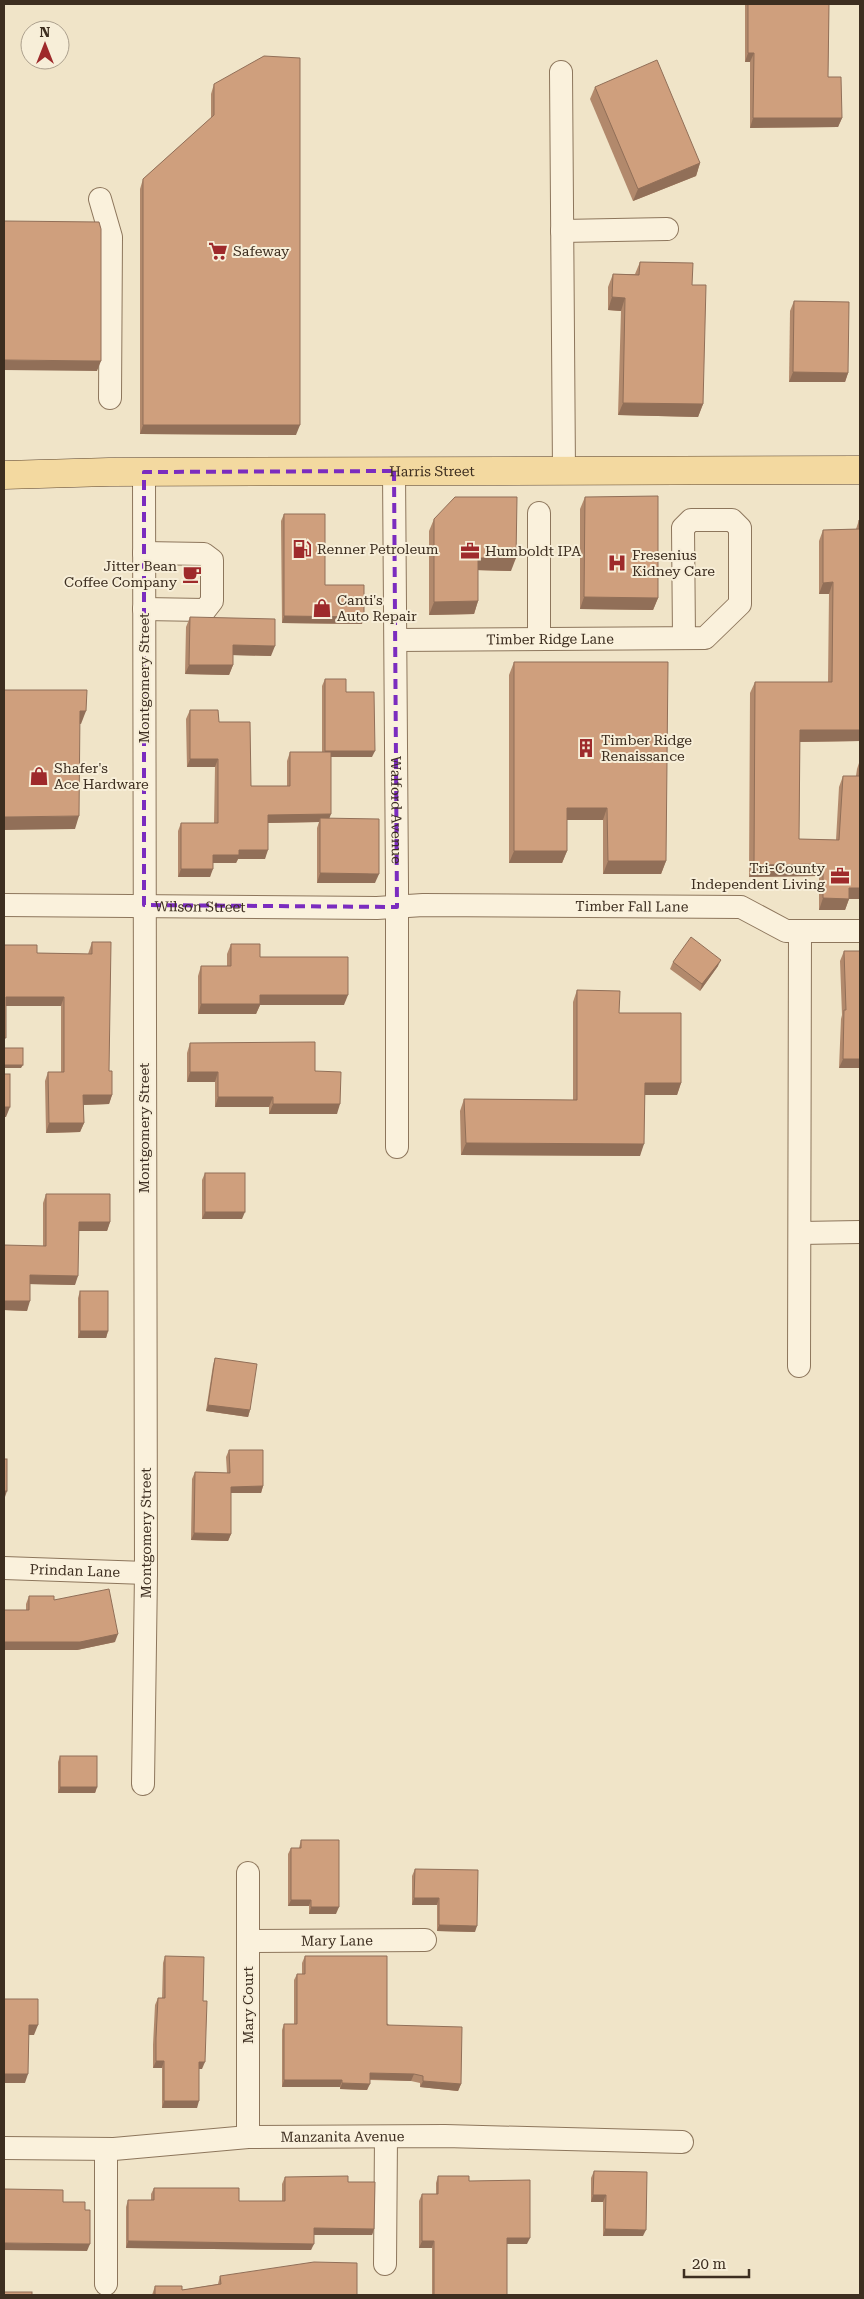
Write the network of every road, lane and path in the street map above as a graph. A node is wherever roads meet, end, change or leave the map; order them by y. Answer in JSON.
{"nodes":[{"id":1,"x":561,"y":72,"type":"dead end"},
{"id":2,"x":100,"y":199,"type":"dead end"},
{"id":3,"x":667,"y":230,"type":"dead end"},
{"id":4,"x":562,"y":231,"type":"junction"},
{"id":5,"x":110,"y":398,"type":"dead end"},
{"id":6,"x":860,"y":470,"type":"edge"},
{"id":7,"x":394,"y":471,"type":"junction"},
{"id":8,"x":564,"y":471,"type":"junction"},
{"id":9,"x":144,"y":472,"type":"junction"},
{"id":10,"x":4,"y":475,"type":"edge"},
{"id":11,"x":539,"y":513,"type":"dead end"},
{"id":12,"x":144,"y":553,"type":"junction"},
{"id":13,"x":144,"y":609,"type":"junction"},
{"id":14,"x":539,"y":638,"type":"junction"},
{"id":15,"x":694,"y":638,"type":"junction"},
{"id":16,"x":396,"y":640,"type":"junction"},
{"id":17,"x":4,"y":905,"type":"edge"},
{"id":18,"x":144,"y":905,"type":"junction"},
{"id":19,"x":397,"y":907,"type":"junction"},
{"id":20,"x":800,"y":931,"type":"junction"},
{"id":21,"x":860,"y":931,"type":"edge"},
{"id":22,"x":397,"y":1147,"type":"dead end"},
{"id":23,"x":860,"y":1232,"type":"edge"},
{"id":24,"x":800,"y":1233,"type":"junction"},
{"id":25,"x":798,"y":1366,"type":"dead end"},
{"id":26,"x":4,"y":1568,"type":"edge"},
{"id":27,"x":146,"y":1573,"type":"junction"},
{"id":28,"x":143,"y":1784,"type":"dead end"},
{"id":29,"x":248,"y":1873,"type":"dead end"},
{"id":30,"x":425,"y":1940,"type":"dead end"},
{"id":31,"x":248,"y":1941,"type":"junction"},
{"id":32,"x":248,"y":2137,"type":"junction"},
{"id":33,"x":386,"y":2137,"type":"junction"},
{"id":34,"x":682,"y":2142,"type":"dead end"},
{"id":35,"x":4,"y":2148,"type":"edge"},
{"id":36,"x":106,"y":2148,"type":"junction"},
{"id":37,"x":385,"y":2264,"type":"dead end"},
{"id":38,"x":106,"y":2284,"type":"dead end"}],
"edges":[{"from":1,"to":4,"type":"street"},
{"from":2,"to":5,"type":"street"},
{"from":3,"to":4,"type":"street"},
{"from":4,"to":8,"type":"street"},
{"from":6,"to":8,"type":"main road","name":"Harris Street"},
{"from":7,"to":8,"type":"main road","name":"Harris Street"},
{"from":7,"to":9,"type":"main road","name":"Harris Street"},
{"from":7,"to":16,"type":"street","name":"Walford Avenue"},
{"from":9,"to":10,"type":"main road","name":"Harris Street"},
{"from":9,"to":12,"type":"street","name":"Montgomery Street"},
{"from":11,"to":14,"type":"street"},
{"from":12,"to":13,"type":"street","name":"Montgomery Street"},
{"from":12,"to":13,"type":"street"},
{"from":13,"to":18,"type":"street","name":"Montgomery Street"},
{"from":14,"to":15,"type":"street","name":"Timber Ridge Lane"},
{"from":14,"to":16,"type":"street","name":"Timber Ridge Lane"},
{"from":15,"to":15,"type":"street"},
{"from":16,"to":19,"type":"street","name":"Walford Avenue"},
{"from":17,"to":18,"type":"street","name":"Wilson Street"},
{"from":18,"to":19,"type":"street","name":"Wilson Street"},
{"from":18,"to":27,"type":"street","name":"Montgomery Street"},
{"from":19,"to":20,"type":"street","name":"Timber Fall Lane"},
{"from":19,"to":22,"type":"street","name":"Walford Avenue"},
{"from":20,"to":21,"type":"street","name":"Timber Fall Lane"},
{"from":20,"to":24,"type":"street"},
{"from":23,"to":24,"type":"street"},
{"from":24,"to":25,"type":"street"},
{"from":26,"to":27,"type":"street","name":"Prindan Lane"},
{"from":27,"to":28,"type":"street","name":"Montgomery Street"},
{"from":29,"to":31,"type":"street","name":"Mary Court"},
{"from":30,"to":31,"type":"street","name":"Mary Lane"},
{"from":31,"to":32,"type":"street","name":"Mary Court"},
{"from":32,"to":33,"type":"street","name":"Manzanita Avenue"},
{"from":32,"to":36,"type":"street","name":"Manzanita Avenue"},
{"from":33,"to":34,"type":"street","name":"Manzanita Avenue"},
{"from":33,"to":37,"type":"street"},
{"from":35,"to":36,"type":"street","name":"Manzanita Avenue"},
{"from":36,"to":38,"type":"street"}]}
